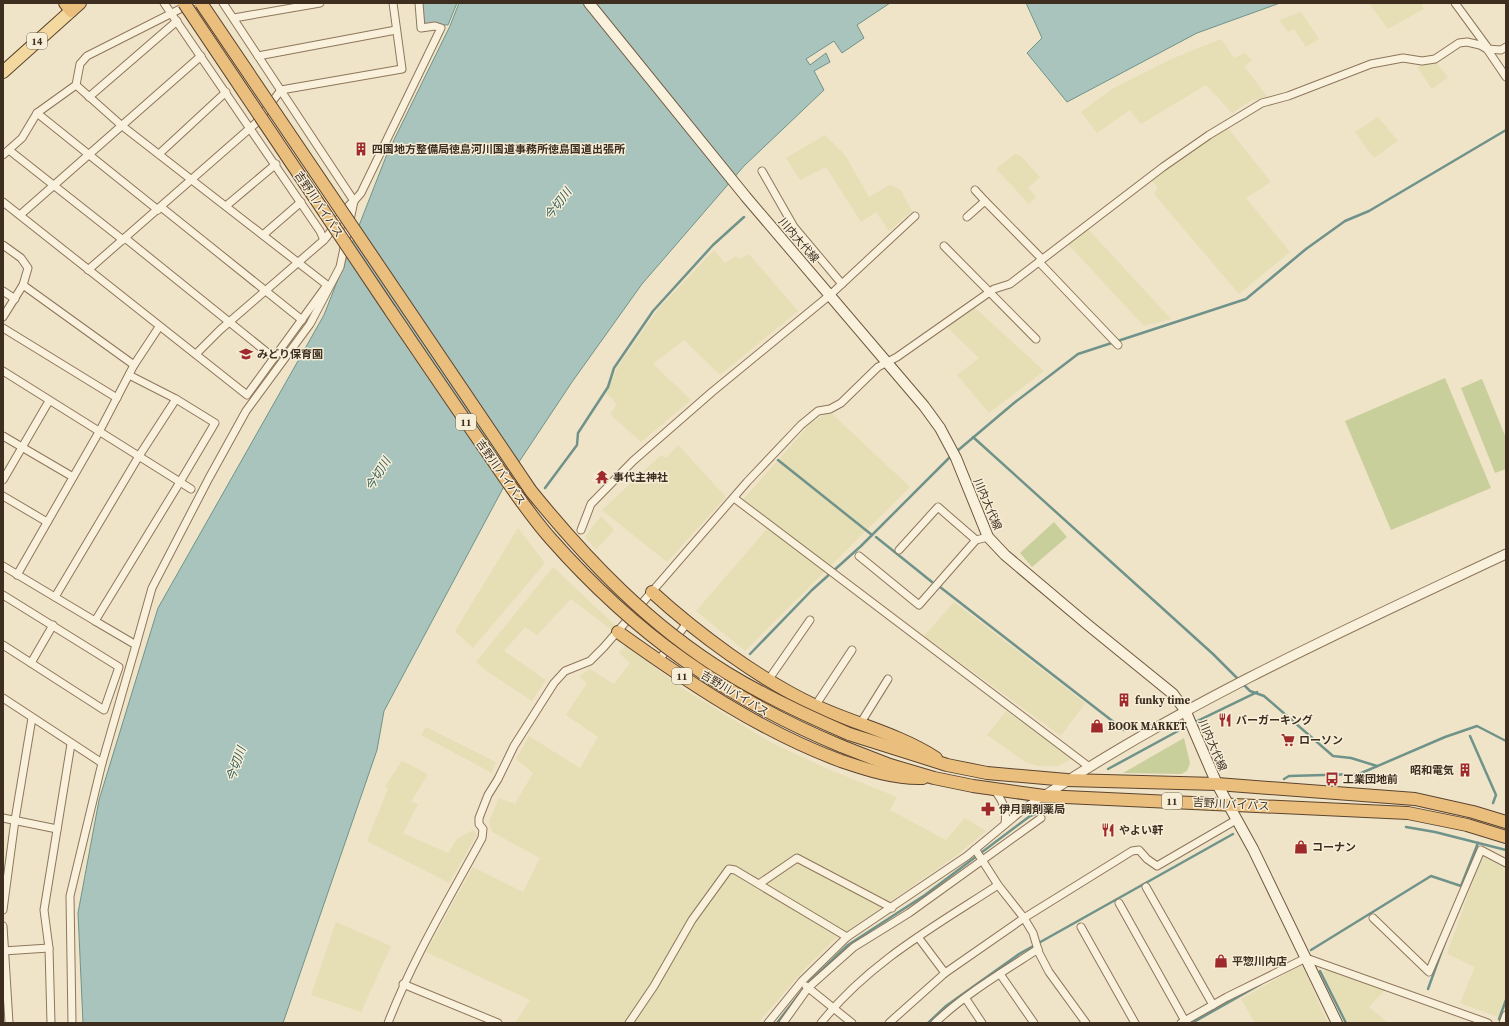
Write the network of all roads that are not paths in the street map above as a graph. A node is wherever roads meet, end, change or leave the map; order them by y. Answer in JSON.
{"nodes":[{"id":1,"x":80,"y":3,"type":"edge"},
{"id":2,"x":164,"y":3,"type":"edge"},
{"id":3,"x":184,"y":3,"type":"edge"},
{"id":4,"x":192,"y":3,"type":"edge"},
{"id":5,"x":201,"y":3,"type":"edge"},
{"id":6,"x":223,"y":3,"type":"edge"},
{"id":7,"x":320,"y":3,"type":"edge"},
{"id":8,"x":393,"y":3,"type":"edge"},
{"id":9,"x":419,"y":3,"type":"edge"},
{"id":10,"x":589,"y":3,"type":"edge"},
{"id":11,"x":1456,"y":3,"type":"edge"},
{"id":12,"x":68,"y":7,"type":"edge"},
{"id":13,"x":171,"y":13,"type":"junction"},
{"id":14,"x":234,"y":18,"type":"junction"},
{"id":15,"x":177,"y":21,"type":"junction"},
{"id":16,"x":396,"y":30,"type":"junction"},
{"id":17,"x":1506,"y":47,"type":"edge"},
{"id":18,"x":1488,"y":49,"type":"junction"},
{"id":19,"x":201,"y":56,"type":"junction"},
{"id":20,"x":258,"y":56,"type":"junction"},
{"id":21,"x":3,"y":72,"type":"edge"},
{"id":22,"x":1506,"y":77,"type":"edge"},
{"id":23,"x":76,"y":85,"type":"junction"},
{"id":24,"x":281,"y":90,"type":"junction"},
{"id":25,"x":226,"y":92,"type":"junction"},
{"id":26,"x":89,"y":97,"type":"junction"},
{"id":27,"x":37,"y":113,"type":"junction"},
{"id":28,"x":121,"y":125,"type":"junction"},
{"id":29,"x":251,"y":128,"type":"junction"},
{"id":30,"x":9,"y":150,"type":"junction"},
{"id":31,"x":159,"y":154,"type":"junction"},
{"id":32,"x":3,"y":155,"type":"edge"},
{"id":33,"x":88,"y":155,"type":"junction"},
{"id":34,"x":276,"y":164,"type":"junction"},
{"id":35,"x":762,"y":171,"type":"dead end"},
{"id":36,"x":193,"y":179,"type":"junction"},
{"id":37,"x":54,"y":185,"type":"junction"},
{"id":38,"x":975,"y":190,"type":"dead end"},
{"id":39,"x":354,"y":201,"type":"junction"},
{"id":40,"x":985,"y":201,"type":"junction"},
{"id":41,"x":3,"y":202,"type":"edge"},
{"id":42,"x":301,"y":202,"type":"junction"},
{"id":43,"x":226,"y":206,"type":"junction"},
{"id":44,"x":159,"y":208,"type":"junction"},
{"id":45,"x":20,"y":215,"type":"junction"},
{"id":46,"x":915,"y":216,"type":"dead end"},
{"id":47,"x":968,"y":217,"type":"dead end"},
{"id":48,"x":263,"y":235,"type":"junction"},
{"id":49,"x":124,"y":239,"type":"junction"},
{"id":50,"x":324,"y":240,"type":"junction"},
{"id":51,"x":3,"y":244,"type":"edge"},
{"id":52,"x":944,"y":246,"type":"dead end"},
{"id":53,"x":1041,"y":260,"type":"junction"},
{"id":54,"x":297,"y":262,"type":"junction"},
{"id":55,"x":88,"y":270,"type":"junction"},
{"id":56,"x":842,"y":284,"type":"junction"},
{"id":57,"x":23,"y":285,"type":"junction"},
{"id":58,"x":3,"y":291,"type":"edge"},
{"id":59,"x":264,"y":291,"type":"junction"},
{"id":60,"x":989,"y":292,"type":"junction"},
{"id":61,"x":830,"y":295,"type":"junction"},
{"id":62,"x":15,"y":299,"type":"junction"},
{"id":63,"x":3,"y":318,"type":"edge"},
{"id":64,"x":302,"y":320,"type":"junction"},
{"id":65,"x":230,"y":321,"type":"junction"},
{"id":66,"x":159,"y":327,"type":"junction"},
{"id":67,"x":3,"y":328,"type":"edge"},
{"id":68,"x":1036,"y":339,"type":"dead end"},
{"id":69,"x":1118,"y":345,"type":"dead end"},
{"id":70,"x":196,"y":354,"type":"junction"},
{"id":71,"x":274,"y":358,"type":"junction"},
{"id":72,"x":888,"y":362,"type":"junction"},
{"id":73,"x":134,"y":365,"type":"junction"},
{"id":74,"x":3,"y":371,"type":"edge"},
{"id":75,"x":129,"y":374,"type":"junction"},
{"id":76,"x":117,"y":398,"type":"junction"},
{"id":77,"x":176,"y":399,"type":"junction"},
{"id":78,"x":49,"y":401,"type":"junction"},
{"id":79,"x":99,"y":432,"type":"junction"},
{"id":80,"x":3,"y":436,"type":"edge"},
{"id":81,"x":23,"y":448,"type":"junction"},
{"id":82,"x":138,"y":456,"type":"junction"},
{"id":83,"x":73,"y":477,"type":"junction"},
{"id":84,"x":3,"y":480,"type":"edge"},
{"id":85,"x":180,"y":482,"type":"junction"},
{"id":86,"x":192,"y":489,"type":"dead end"},
{"id":87,"x":3,"y":496,"type":"edge"},
{"id":88,"x":734,"y":498,"type":"junction"},
{"id":89,"x":47,"y":522,"type":"junction"},
{"id":90,"x":582,"y":530,"type":"dead end"},
{"id":91,"x":988,"y":537,"type":"junction"},
{"id":92,"x":976,"y":540,"type":"junction"},
{"id":93,"x":899,"y":550,"type":"dead end"},
{"id":94,"x":1506,"y":554,"type":"edge"},
{"id":95,"x":859,"y":556,"type":"dead end"},
{"id":96,"x":3,"y":566,"type":"edge"},
{"id":97,"x":17,"y":574,"type":"junction"},
{"id":98,"x":652,"y":592,"type":"junction"},
{"id":99,"x":3,"y":594,"type":"edge"},
{"id":100,"x":55,"y":597,"type":"junction"},
{"id":101,"x":810,"y":620,"type":"dead end"},
{"id":102,"x":95,"y":621,"type":"junction"},
{"id":103,"x":687,"y":623,"type":"junction"},
{"id":104,"x":53,"y":626,"type":"junction"},
{"id":105,"x":618,"y":632,"type":"junction"},
{"id":106,"x":3,"y":645,"type":"edge"},
{"id":107,"x":136,"y":645,"type":"junction"},
{"id":108,"x":852,"y":650,"type":"dead end"},
{"id":109,"x":659,"y":660,"type":"junction"},
{"id":110,"x":31,"y":663,"type":"junction"},
{"id":111,"x":769,"y":679,"type":"junction"},
{"id":112,"x":888,"y":680,"type":"dead end"},
{"id":113,"x":3,"y":698,"type":"edge"},
{"id":114,"x":815,"y":706,"type":"junction"},
{"id":115,"x":1185,"y":710,"type":"junction"},
{"id":116,"x":32,"y":718,"type":"junction"},
{"id":117,"x":860,"y":724,"type":"junction"},
{"id":118,"x":72,"y":744,"type":"junction"},
{"id":119,"x":102,"y":763,"type":"junction"},
{"id":120,"x":947,"y":765,"type":"junction"},
{"id":121,"x":1088,"y":766,"type":"junction"},
{"id":122,"x":934,"y":778,"type":"junction"},
{"id":123,"x":1067,"y":780,"type":"junction"},
{"id":124,"x":1217,"y":784,"type":"junction"},
{"id":125,"x":993,"y":789,"type":"junction"},
{"id":126,"x":1044,"y":796,"type":"junction"},
{"id":127,"x":1228,"y":803,"type":"junction"},
{"id":128,"x":3,"y":818,"type":"edge"},
{"id":129,"x":1041,"y":818,"type":"dead end"},
{"id":130,"x":15,"y":820,"type":"junction"},
{"id":131,"x":1236,"y":820,"type":"junction"},
{"id":132,"x":1506,"y":822,"type":"edge"},
{"id":133,"x":1005,"y":824,"type":"junction"},
{"id":134,"x":57,"y":829,"type":"junction"},
{"id":135,"x":1506,"y":837,"type":"edge"},
{"id":136,"x":978,"y":856,"type":"junction"},
{"id":137,"x":1506,"y":863,"type":"edge"},
{"id":138,"x":759,"y":884,"type":"junction"},
{"id":139,"x":998,"y":885,"type":"junction"},
{"id":140,"x":1146,"y":887,"type":"dead end"},
{"id":141,"x":1119,"y":904,"type":"dead end"},
{"id":142,"x":892,"y":908,"type":"junction"},
{"id":143,"x":3,"y":910,"type":"edge"},
{"id":144,"x":1024,"y":918,"type":"junction"},
{"id":145,"x":1373,"y":918,"type":"dead end"},
{"id":146,"x":3,"y":926,"type":"edge"},
{"id":147,"x":1081,"y":928,"type":"dead end"},
{"id":148,"x":847,"y":937,"type":"junction"},
{"id":149,"x":918,"y":937,"type":"junction"},
{"id":150,"x":1037,"y":946,"type":"junction"},
{"id":151,"x":49,"y":948,"type":"junction"},
{"id":152,"x":4,"y":951,"type":"edge"},
{"id":153,"x":1306,"y":958,"type":"junction"},
{"id":154,"x":945,"y":973,"type":"junction"},
{"id":155,"x":1000,"y":974,"type":"junction"},
{"id":156,"x":403,"y":984,"type":"junction"},
{"id":157,"x":805,"y":985,"type":"junction"},
{"id":158,"x":966,"y":999,"type":"junction"},
{"id":159,"x":1213,"y":1005,"type":"junction"},
{"id":160,"x":834,"y":1007,"type":"junction"},
{"id":161,"x":1506,"y":1015,"type":"edge"},
{"id":162,"x":1183,"y":1022,"type":"edge"},
{"id":163,"x":9,"y":1023,"type":"edge"},
{"id":164,"x":51,"y":1023,"type":"edge"},
{"id":165,"x":72,"y":1023,"type":"edge"},
{"id":166,"x":388,"y":1023,"type":"edge"},
{"id":167,"x":498,"y":1023,"type":"edge"},
{"id":168,"x":629,"y":1023,"type":"edge"},
{"id":169,"x":768,"y":1023,"type":"edge"},
{"id":170,"x":783,"y":1023,"type":"edge"},
{"id":171,"x":821,"y":1023,"type":"edge"},
{"id":172,"x":852,"y":1023,"type":"edge"},
{"id":173,"x":889,"y":1023,"type":"edge"},
{"id":174,"x":935,"y":1023,"type":"edge"},
{"id":175,"x":982,"y":1023,"type":"edge"},
{"id":176,"x":1034,"y":1023,"type":"edge"},
{"id":177,"x":1086,"y":1023,"type":"edge"},
{"id":178,"x":1135,"y":1023,"type":"edge"},
{"id":179,"x":1337,"y":1023,"type":"edge"},
{"id":180,"x":1488,"y":1023,"type":"edge"},
{"id":181,"x":1503,"y":1023,"type":"edge"}],
"edges":[{"from":1,"to":12,"type":"highway"},
{"from":2,"to":13,"type":"street"},
{"from":3,"to":122,"type":"highway","name":"吉野川バイパス","number":"11","bridge":true},
{"from":4,"to":13,"type":"street"},
{"from":5,"to":120,"type":"highway","name":"吉野川バイパス","number":"11","bridge":true},
{"from":6,"to":14,"type":"street"},
{"from":7,"to":14,"type":"street"},
{"from":8,"to":16,"type":"street"},
{"from":9,"to":39,"type":"street"},
{"from":10,"to":61,"type":"main road","name":"川内大代線"},
{"from":11,"to":18,"type":"street"},
{"from":12,"to":21,"type":"main road","number":"14"},
{"from":13,"to":15,"type":"street"},
{"from":13,"to":23,"type":"street"},
{"from":14,"to":20,"type":"street"},
{"from":15,"to":19,"type":"street"},
{"from":15,"to":26,"type":"street"},
{"from":16,"to":20,"type":"street"},
{"from":16,"to":24,"type":"street"},
{"from":17,"to":18,"type":"street"},
{"from":18,"to":22,"type":"street"},
{"from":18,"to":53,"type":"street"},
{"from":19,"to":25,"type":"street"},
{"from":19,"to":28,"type":"street"},
{"from":20,"to":24,"type":"street"},
{"from":23,"to":26,"type":"street"},
{"from":23,"to":27,"type":"street"},
{"from":24,"to":29,"type":"street"},
{"from":24,"to":39,"type":"street"},
{"from":25,"to":29,"type":"street"},
{"from":25,"to":31,"type":"street"},
{"from":26,"to":28,"type":"street"},
{"from":27,"to":30,"type":"street"},
{"from":27,"to":33,"type":"street"},
{"from":28,"to":31,"type":"street"},
{"from":28,"to":33,"type":"street"},
{"from":29,"to":34,"type":"street"},
{"from":29,"to":36,"type":"street"},
{"from":30,"to":32,"type":"street"},
{"from":30,"to":37,"type":"street"},
{"from":31,"to":36,"type":"street"},
{"from":33,"to":37,"type":"street"},
{"from":33,"to":44,"type":"street"},
{"from":34,"to":42,"type":"street"},
{"from":34,"to":43,"type":"street"},
{"from":35,"to":56,"type":"street"},
{"from":36,"to":43,"type":"street"},
{"from":36,"to":44,"type":"street"},
{"from":37,"to":45,"type":"street"},
{"from":37,"to":49,"type":"street"},
{"from":38,"to":40,"type":"street"},
{"from":39,"to":50,"type":"street"},
{"from":39,"to":107,"type":"street"},
{"from":40,"to":47,"type":"street"},
{"from":40,"to":53,"type":"street"},
{"from":41,"to":45,"type":"street"},
{"from":42,"to":48,"type":"street"},
{"from":42,"to":50,"type":"street"},
{"from":43,"to":48,"type":"street"},
{"from":44,"to":49,"type":"street"},
{"from":44,"to":59,"type":"street"},
{"from":45,"to":55,"type":"street"},
{"from":46,"to":56,"type":"street"},
{"from":48,"to":54,"type":"street"},
{"from":49,"to":55,"type":"street"},
{"from":49,"to":65,"type":"street"},
{"from":50,"to":54,"type":"street"},
{"from":51,"to":57,"type":"street"},
{"from":52,"to":60,"type":"street"},
{"from":53,"to":60,"type":"street"},
{"from":53,"to":69,"type":"street"},
{"from":54,"to":59,"type":"street"},
{"from":54,"to":64,"type":"street"},
{"from":55,"to":66,"type":"street"},
{"from":56,"to":61,"type":"street"},
{"from":57,"to":62,"type":"street"},
{"from":57,"to":73,"type":"street"},
{"from":58,"to":62,"type":"street"},
{"from":59,"to":64,"type":"street"},
{"from":59,"to":65,"type":"street"},
{"from":60,"to":68,"type":"street"},
{"from":60,"to":72,"type":"street"},
{"from":61,"to":72,"type":"main road","name":"川内大代線"},
{"from":61,"to":90,"type":"street"},
{"from":62,"to":63,"type":"street"},
{"from":64,"to":71,"type":"street"},
{"from":65,"to":70,"type":"street"},
{"from":65,"to":71,"type":"street"},
{"from":66,"to":70,"type":"street"},
{"from":66,"to":73,"type":"street"},
{"from":67,"to":76,"type":"street"},
{"from":70,"to":71,"type":"street"},
{"from":72,"to":88,"type":"street"},
{"from":72,"to":91,"type":"main road","name":"川内大代線"},
{"from":73,"to":75,"type":"street"},
{"from":74,"to":78,"type":"street"},
{"from":75,"to":76,"type":"street"},
{"from":75,"to":77,"type":"street"},
{"from":76,"to":79,"type":"street"},
{"from":77,"to":82,"type":"street"},
{"from":77,"to":85,"type":"street"},
{"from":78,"to":79,"type":"street"},
{"from":78,"to":81,"type":"street"},
{"from":79,"to":82,"type":"street"},
{"from":79,"to":83,"type":"street"},
{"from":80,"to":81,"type":"street"},
{"from":81,"to":83,"type":"street"},
{"from":81,"to":84,"type":"street"},
{"from":82,"to":85,"type":"street"},
{"from":82,"to":100,"type":"street"},
{"from":83,"to":89,"type":"street"},
{"from":85,"to":86,"type":"street"},
{"from":85,"to":102,"type":"street"},
{"from":87,"to":89,"type":"street"},
{"from":88,"to":98,"type":"street"},
{"from":88,"to":121,"type":"street"},
{"from":89,"to":97,"type":"street"},
{"from":91,"to":92,"type":"street"},
{"from":91,"to":115,"type":"main road","name":"川内大代線"},
{"from":92,"to":93,"type":"street"},
{"from":92,"to":95,"type":"street"},
{"from":94,"to":115,"type":"street"},
{"from":96,"to":97,"type":"street"},
{"from":97,"to":100,"type":"street"},
{"from":98,"to":103,"type":"highway","number":"11"},
{"from":98,"to":105,"type":"street"},
{"from":99,"to":104,"type":"street"},
{"from":100,"to":102,"type":"street"},
{"from":101,"to":111,"type":"street"},
{"from":102,"to":107,"type":"street"},
{"from":103,"to":109,"type":"street"},
{"from":103,"to":111,"type":"highway","number":"11"},
{"from":104,"to":110,"type":"street"},
{"from":104,"to":110,"type":"street"},
{"from":105,"to":109,"type":"highway","number":"11"},
{"from":105,"to":156,"type":"street"},
{"from":106,"to":110,"type":"street"},
{"from":107,"to":119,"type":"street"},
{"from":108,"to":114,"type":"street"},
{"from":109,"to":122,"type":"highway","number":"11"},
{"from":111,"to":114,"type":"highway","number":"11"},
{"from":112,"to":117,"type":"street"},
{"from":113,"to":116,"type":"street"},
{"from":114,"to":117,"type":"highway","number":"11"},
{"from":115,"to":121,"type":"street"},
{"from":115,"to":124,"type":"main road","name":"川内大代線"},
{"from":116,"to":118,"type":"street"},
{"from":116,"to":130,"type":"street"},
{"from":117,"to":120,"type":"highway","number":"11"},
{"from":118,"to":119,"type":"street"},
{"from":118,"to":134,"type":"street"},
{"from":119,"to":165,"type":"street"},
{"from":120,"to":123,"type":"highway","name":"吉野川バイパス","number":"11"},
{"from":121,"to":123,"type":"street"},
{"from":122,"to":125,"type":"highway","name":"吉野川バイパス","number":"11"},
{"from":123,"to":124,"type":"highway","name":"吉野川バイパス","number":"11"},
{"from":123,"to":126,"type":"street"},
{"from":124,"to":127,"type":"main road","name":"川内大代線"},
{"from":124,"to":132,"type":"highway","name":"吉野川バイパス","number":"11"},
{"from":125,"to":126,"type":"highway","name":"吉野川バイパス","number":"11"},
{"from":125,"to":133,"type":"street"},
{"from":126,"to":127,"type":"highway","name":"吉野川バイパス","number":"11"},
{"from":126,"to":133,"type":"street"},
{"from":127,"to":131,"type":"main road","name":"川内大代線"},
{"from":127,"to":135,"type":"highway","name":"吉野川バイパス","number":"11"},
{"from":128,"to":130,"type":"street"},
{"from":129,"to":136,"type":"street"},
{"from":130,"to":134,"type":"street"},
{"from":130,"to":143,"type":"street"},
{"from":131,"to":144,"type":"street"},
{"from":131,"to":153,"type":"main road","name":"川内大代線"},
{"from":133,"to":136,"type":"street"},
{"from":134,"to":151,"type":"street"},
{"from":136,"to":139,"type":"street"},
{"from":136,"to":142,"type":"street"},
{"from":136,"to":157,"type":"street"},
{"from":137,"to":145,"type":"street"},
{"from":138,"to":142,"type":"street"},
{"from":138,"to":148,"type":"street"},
{"from":138,"to":168,"type":"street"},
{"from":139,"to":144,"type":"street"},
{"from":139,"to":149,"type":"street"},
{"from":140,"to":159,"type":"street"},
{"from":141,"to":162,"type":"street"},
{"from":142,"to":148,"type":"street"},
{"from":144,"to":150,"type":"street"},
{"from":144,"to":154,"type":"street"},
{"from":146,"to":152,"type":"street"},
{"from":147,"to":178,"type":"street"},
{"from":148,"to":157,"type":"street"},
{"from":149,"to":154,"type":"street"},
{"from":149,"to":160,"type":"street"},
{"from":150,"to":155,"type":"street"},
{"from":150,"to":177,"type":"street"},
{"from":151,"to":152,"type":"street"},
{"from":151,"to":164,"type":"street"},
{"from":152,"to":163,"type":"street"},
{"from":153,"to":159,"type":"street"},
{"from":153,"to":179,"type":"main road","name":"川内大代線"},
{"from":153,"to":180,"type":"street"},
{"from":154,"to":173,"type":"street"},
{"from":155,"to":158,"type":"street"},
{"from":155,"to":176,"type":"street"},
{"from":156,"to":166,"type":"street"},
{"from":156,"to":167,"type":"street"},
{"from":157,"to":160,"type":"street"},
{"from":157,"to":169,"type":"street"},
{"from":157,"to":170,"type":"street"},
{"from":158,"to":174,"type":"street"},
{"from":158,"to":175,"type":"street"},
{"from":159,"to":162,"type":"street"},
{"from":160,"to":171,"type":"street"},
{"from":160,"to":172,"type":"street"},
{"from":161,"to":181,"type":"street"}]}
